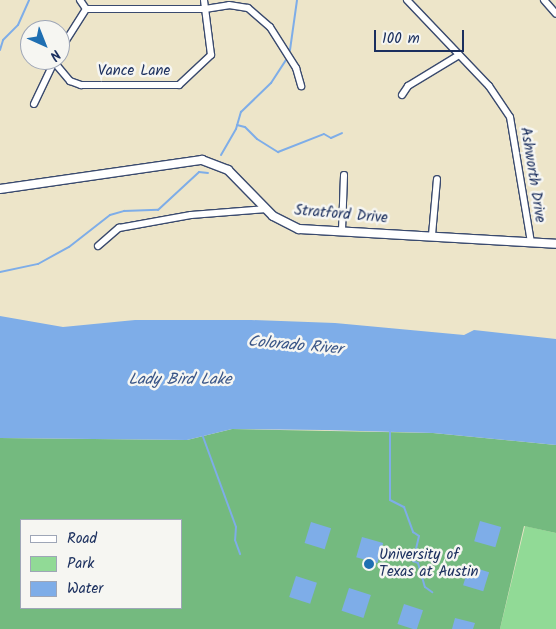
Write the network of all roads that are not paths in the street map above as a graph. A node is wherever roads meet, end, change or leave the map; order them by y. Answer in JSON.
{"nodes":[{"id":1,"x":80,"y":0,"type":"edge"},
{"id":2,"x":204,"y":0,"type":"edge"},
{"id":3,"x":407,"y":0,"type":"edge"},
{"id":4,"x":544,"y":0,"type":"edge"},
{"id":5,"x":86,"y":9,"type":"junction"},
{"id":6,"x":205,"y":9,"type":"junction"},
{"id":7,"x":556,"y":14,"type":"edge"},
{"id":8,"x":70,"y":34,"type":"edge"},
{"id":9,"x":459,"y":55,"type":"junction"},
{"id":10,"x":50,"y":70,"type":"edge"},
{"id":11,"x":61,"y":70,"type":"edge"},
{"id":12,"x":301,"y":86,"type":"dead end"},
{"id":13,"x":402,"y":95,"type":"dead end"},
{"id":14,"x":34,"y":104,"type":"dead end"},
{"id":15,"x":344,"y":175,"type":"dead end"},
{"id":16,"x":437,"y":179,"type":"dead end"},
{"id":17,"x":0,"y":189,"type":"edge"},
{"id":18,"x":267,"y":209,"type":"junction"},
{"id":19,"x":342,"y":230,"type":"junction"},
{"id":20,"x":432,"y":235,"type":"junction"},
{"id":21,"x":530,"y":242,"type":"junction"},
{"id":22,"x":556,"y":244,"type":"edge"},
{"id":23,"x":98,"y":246,"type":"dead end"}],
"edges":[{"from":1,"to":5,"type":"street"},
{"from":2,"to":6,"type":"street"},
{"from":3,"to":9,"type":"street","name":"Ashworth Drive"},
{"from":4,"to":7,"type":"street"},
{"from":5,"to":6,"type":"street"},
{"from":5,"to":8,"type":"street"},
{"from":6,"to":11,"type":"street","name":"Vance Lane"},
{"from":6,"to":12,"type":"street"},
{"from":9,"to":13,"type":"street"},
{"from":9,"to":21,"type":"street","name":"Ashworth Drive"},
{"from":10,"to":14,"type":"street"},
{"from":15,"to":19,"type":"street"},
{"from":16,"to":20,"type":"street"},
{"from":17,"to":18,"type":"street","name":"Stratford Drive"},
{"from":18,"to":19,"type":"street","name":"Stratford Drive"},
{"from":18,"to":23,"type":"street"},
{"from":19,"to":20,"type":"street","name":"Stratford Drive"},
{"from":20,"to":21,"type":"street","name":"Stratford Drive"},
{"from":21,"to":22,"type":"street","name":"Stratford Drive"}]}
